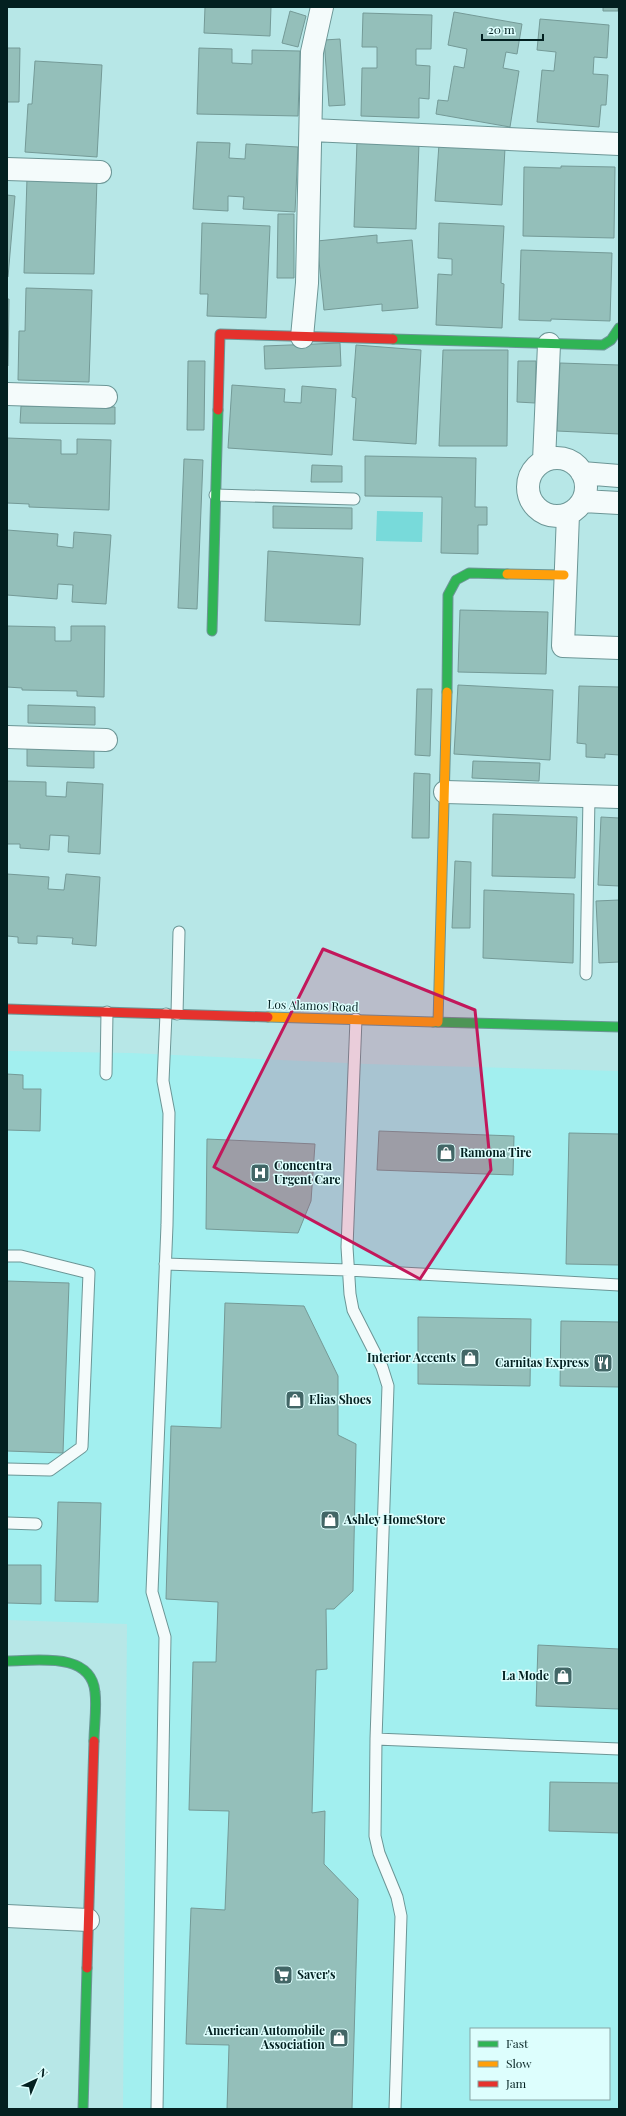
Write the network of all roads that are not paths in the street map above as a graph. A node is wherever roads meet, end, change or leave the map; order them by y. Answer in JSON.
{"nodes":[{"id":1,"x":322,"y":7,"type":"edge"},
{"id":2,"x":311,"y":130,"type":"junction"},
{"id":3,"x":619,"y":144,"type":"edge"},
{"id":4,"x":7,"y":169,"type":"edge"},
{"id":5,"x":100,"y":172,"type":"dead end"},
{"id":6,"x":619,"y":328,"type":"edge"},
{"id":7,"x":302,"y":337,"type":"junction"},
{"id":8,"x":549,"y":344,"type":"junction"},
{"id":9,"x":7,"y":394,"type":"edge"},
{"id":10,"x":106,"y":397,"type":"dead end"},
{"id":11,"x":544,"y":461,"type":"junction"},
{"id":12,"x":582,"y":473,"type":"junction"},
{"id":13,"x":619,"y":476,"type":"edge"},
{"id":14,"x":215,"y":495,"type":"junction"},
{"id":15,"x":354,"y":499,"type":"dead end"},
{"id":16,"x":619,"y":503,"type":"edge"},
{"id":17,"x":575,"y":508,"type":"junction"},
{"id":18,"x":564,"y":575,"type":"junction"},
{"id":19,"x":212,"y":631,"type":"dead end"},
{"id":20,"x":619,"y":648,"type":"edge"},
{"id":21,"x":7,"y":737,"type":"edge"},
{"id":22,"x":106,"y":740,"type":"dead end"},
{"id":23,"x":445,"y":792,"type":"junction"},
{"id":24,"x":589,"y":796,"type":"junction"},
{"id":25,"x":619,"y":797,"type":"edge"},
{"id":26,"x":179,"y":932,"type":"dead end"},
{"id":27,"x":586,"y":974,"type":"dead end"},
{"id":28,"x":7,"y":1009,"type":"edge"},
{"id":29,"x":107,"y":1012,"type":"junction"},
{"id":30,"x":171,"y":1014,"type":"junction"},
{"id":31,"x":356,"y":1019,"type":"junction"},
{"id":32,"x":438,"y":1022,"type":"junction"},
{"id":33,"x":619,"y":1027,"type":"edge"},
{"id":34,"x":106,"y":1074,"type":"dead end"},
{"id":35,"x":7,"y":1256,"type":"edge"},
{"id":36,"x":165,"y":1264,"type":"junction"},
{"id":37,"x":348,"y":1270,"type":"junction"},
{"id":38,"x":619,"y":1285,"type":"edge"},
{"id":39,"x":7,"y":1469,"type":"edge"},
{"id":40,"x":7,"y":1523,"type":"edge"},
{"id":41,"x":36,"y":1524,"type":"dead end"},
{"id":42,"x":7,"y":1661,"type":"edge"},
{"id":43,"x":376,"y":1739,"type":"junction"},
{"id":44,"x":619,"y":1749,"type":"edge"},
{"id":45,"x":7,"y":1916,"type":"edge"},
{"id":46,"x":88,"y":1920,"type":"junction"},
{"id":47,"x":82,"y":2109,"type":"edge"},
{"id":48,"x":157,"y":2109,"type":"edge"},
{"id":49,"x":395,"y":2109,"type":"edge"}],
"edges":[{"from":1,"to":2,"type":"street"},
{"from":2,"to":3,"type":"street"},
{"from":2,"to":7,"type":"street"},
{"from":4,"to":5,"type":"street"},
{"from":6,"to":8,"type":"street"},
{"from":7,"to":8,"type":"street"},
{"from":7,"to":14,"type":"street"},
{"from":8,"to":11,"type":"street"},
{"from":9,"to":10,"type":"street"},
{"from":11,"to":12,"type":"street"},
{"from":11,"to":17,"type":"street"},
{"from":12,"to":13,"type":"street"},
{"from":12,"to":17,"type":"street"},
{"from":14,"to":15,"type":"lane"},
{"from":14,"to":19,"type":"street"},
{"from":16,"to":17,"type":"street"},
{"from":17,"to":18,"type":"street"},
{"from":18,"to":20,"type":"street"},
{"from":18,"to":23,"type":"street"},
{"from":21,"to":22,"type":"street"},
{"from":23,"to":24,"type":"street"},
{"from":23,"to":32,"type":"street"},
{"from":24,"to":25,"type":"street"},
{"from":24,"to":27,"type":"lane"},
{"from":26,"to":30,"type":"lane"},
{"from":28,"to":29,"type":"street","name":"Los Alamos Road"},
{"from":29,"to":30,"type":"street","name":"Los Alamos Road"},
{"from":29,"to":34,"type":"lane"},
{"from":30,"to":31,"type":"street","name":"Los Alamos Road"},
{"from":30,"to":36,"type":"lane"},
{"from":31,"to":32,"type":"street","name":"Los Alamos Road"},
{"from":31,"to":37,"type":"lane"},
{"from":32,"to":33,"type":"street","name":"Los Alamos Road"},
{"from":35,"to":39,"type":"lane"},
{"from":36,"to":37,"type":"lane"},
{"from":36,"to":48,"type":"lane"},
{"from":37,"to":38,"type":"lane"},
{"from":37,"to":43,"type":"lane"},
{"from":40,"to":41,"type":"lane"},
{"from":42,"to":46,"type":"street"},
{"from":43,"to":44,"type":"lane"},
{"from":43,"to":49,"type":"lane"},
{"from":45,"to":46,"type":"street"},
{"from":46,"to":47,"type":"street"}]}
